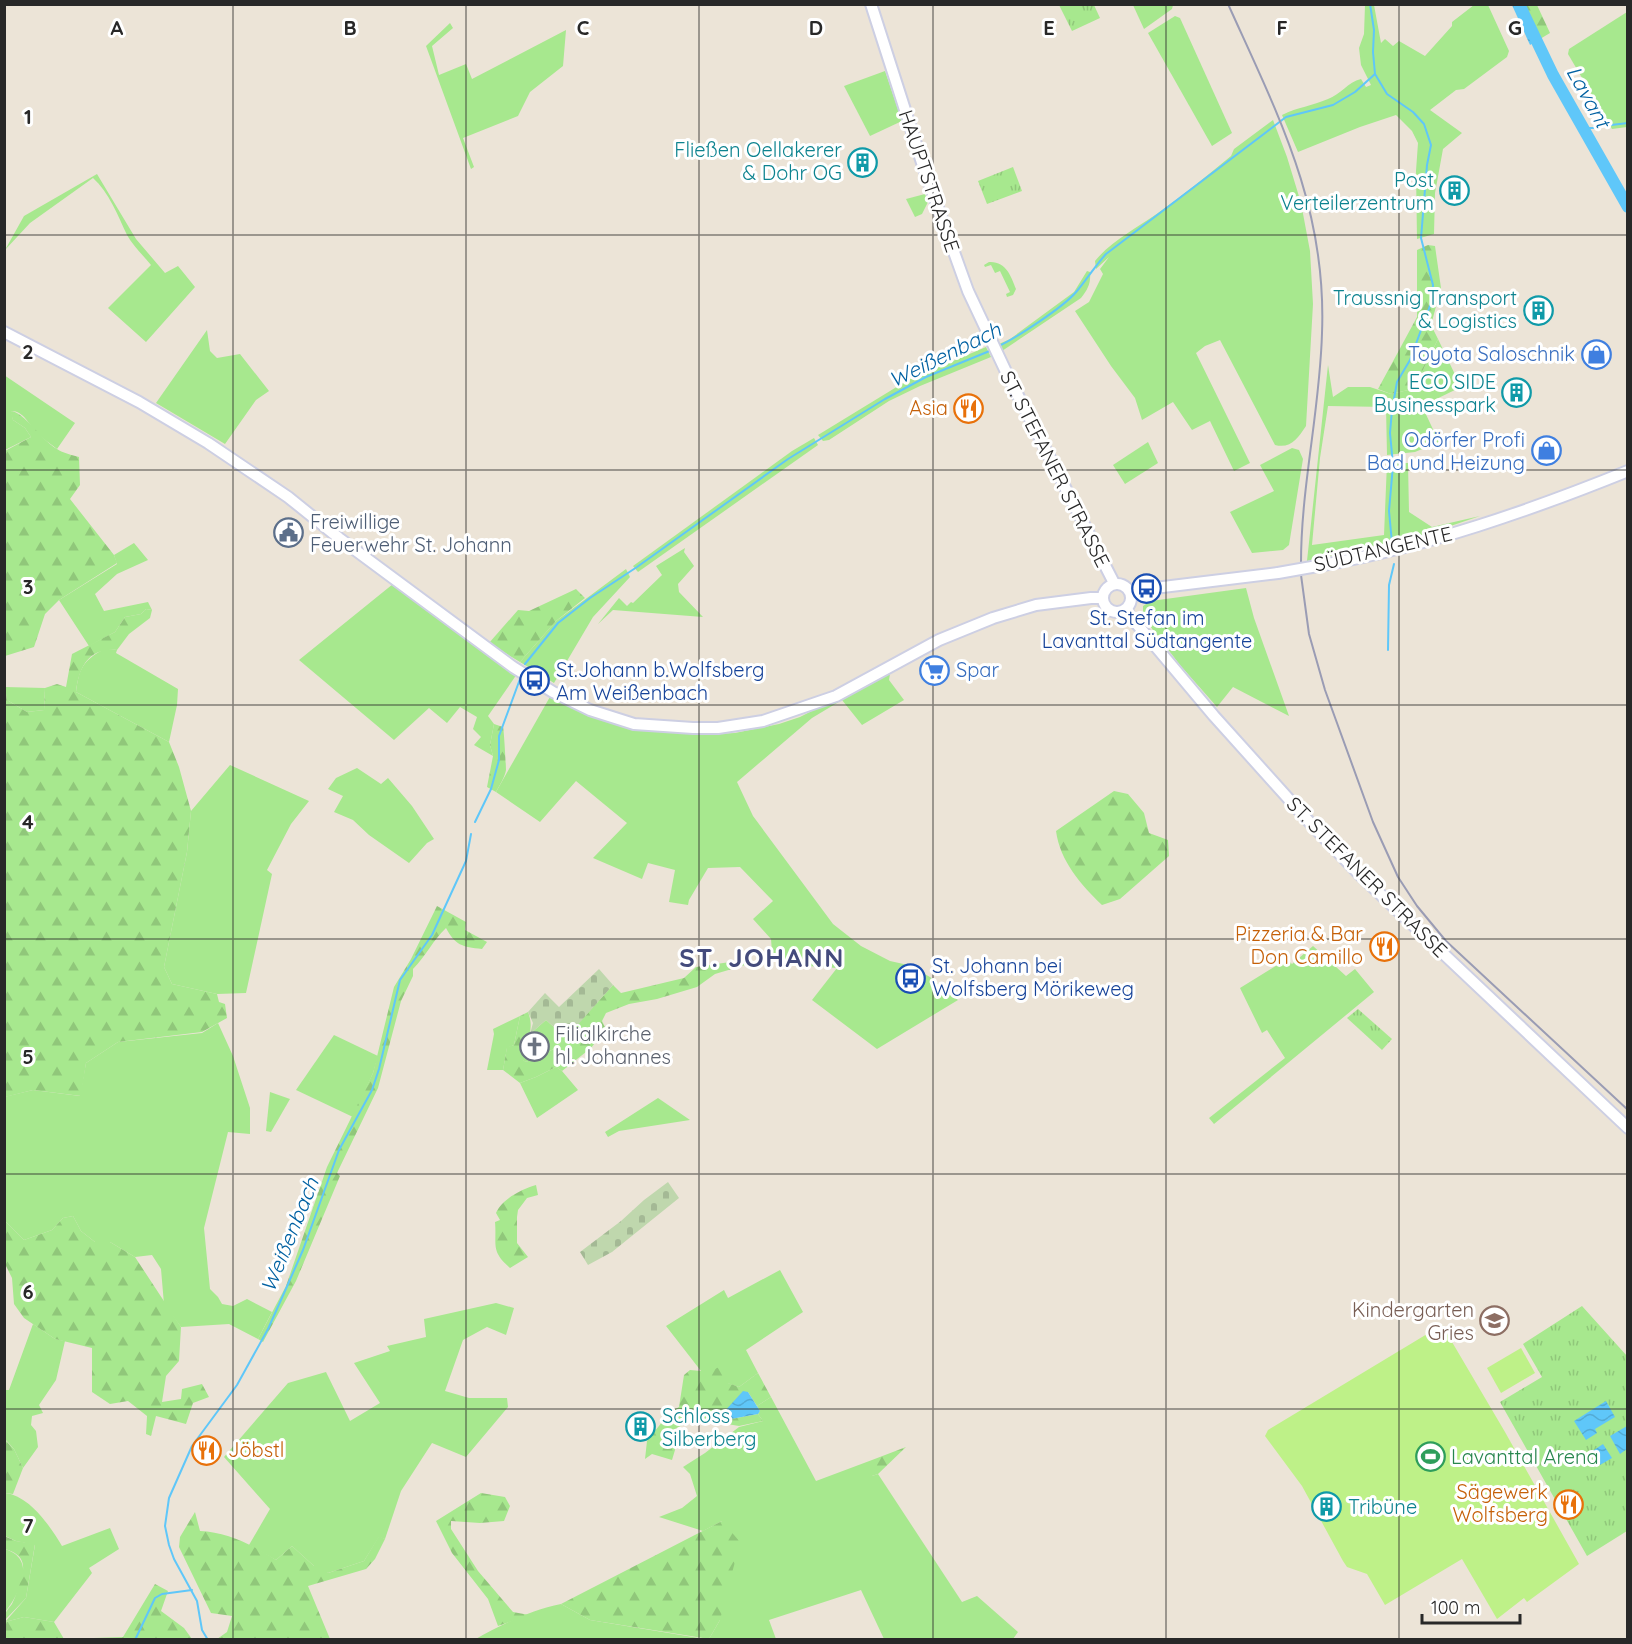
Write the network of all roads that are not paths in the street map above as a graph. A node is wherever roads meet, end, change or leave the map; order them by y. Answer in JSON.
{"nodes":[{"id":1,"x":871,"y":4,"type":"edge"},
{"id":2,"x":4,"y":332,"type":"edge"},
{"id":3,"x":995,"y":349,"type":"joint"},
{"id":4,"x":1628,"y":471,"type":"edge"},
{"id":5,"x":1114,"y":583,"type":"junction"},
{"id":6,"x":1130,"y":591,"type":"junction"},
{"id":7,"x":1103,"y":598,"type":"junction"},
{"id":8,"x":1125,"y":610,"type":"junction"},
{"id":9,"x":1628,"y":1128,"type":"edge"}],
"edges":[{"from":1,"to":3,"type":"main road","name":"HAUPTSTRASSE"},
{"from":2,"to":7,"type":"main road"},
{"from":3,"to":5,"type":"main road","name":"ST. STEFANER STRASSE"},
{"from":4,"to":6,"type":"main road","name":"SÜDTANGENTE","bridge":true},
{"from":5,"to":6,"type":"main road"},
{"from":5,"to":7,"type":"main road"},
{"from":6,"to":8,"type":"main road"},
{"from":7,"to":8,"type":"main road"},
{"from":8,"to":9,"type":"main road","name":"ST. STEFANER STRASSE"}]}
